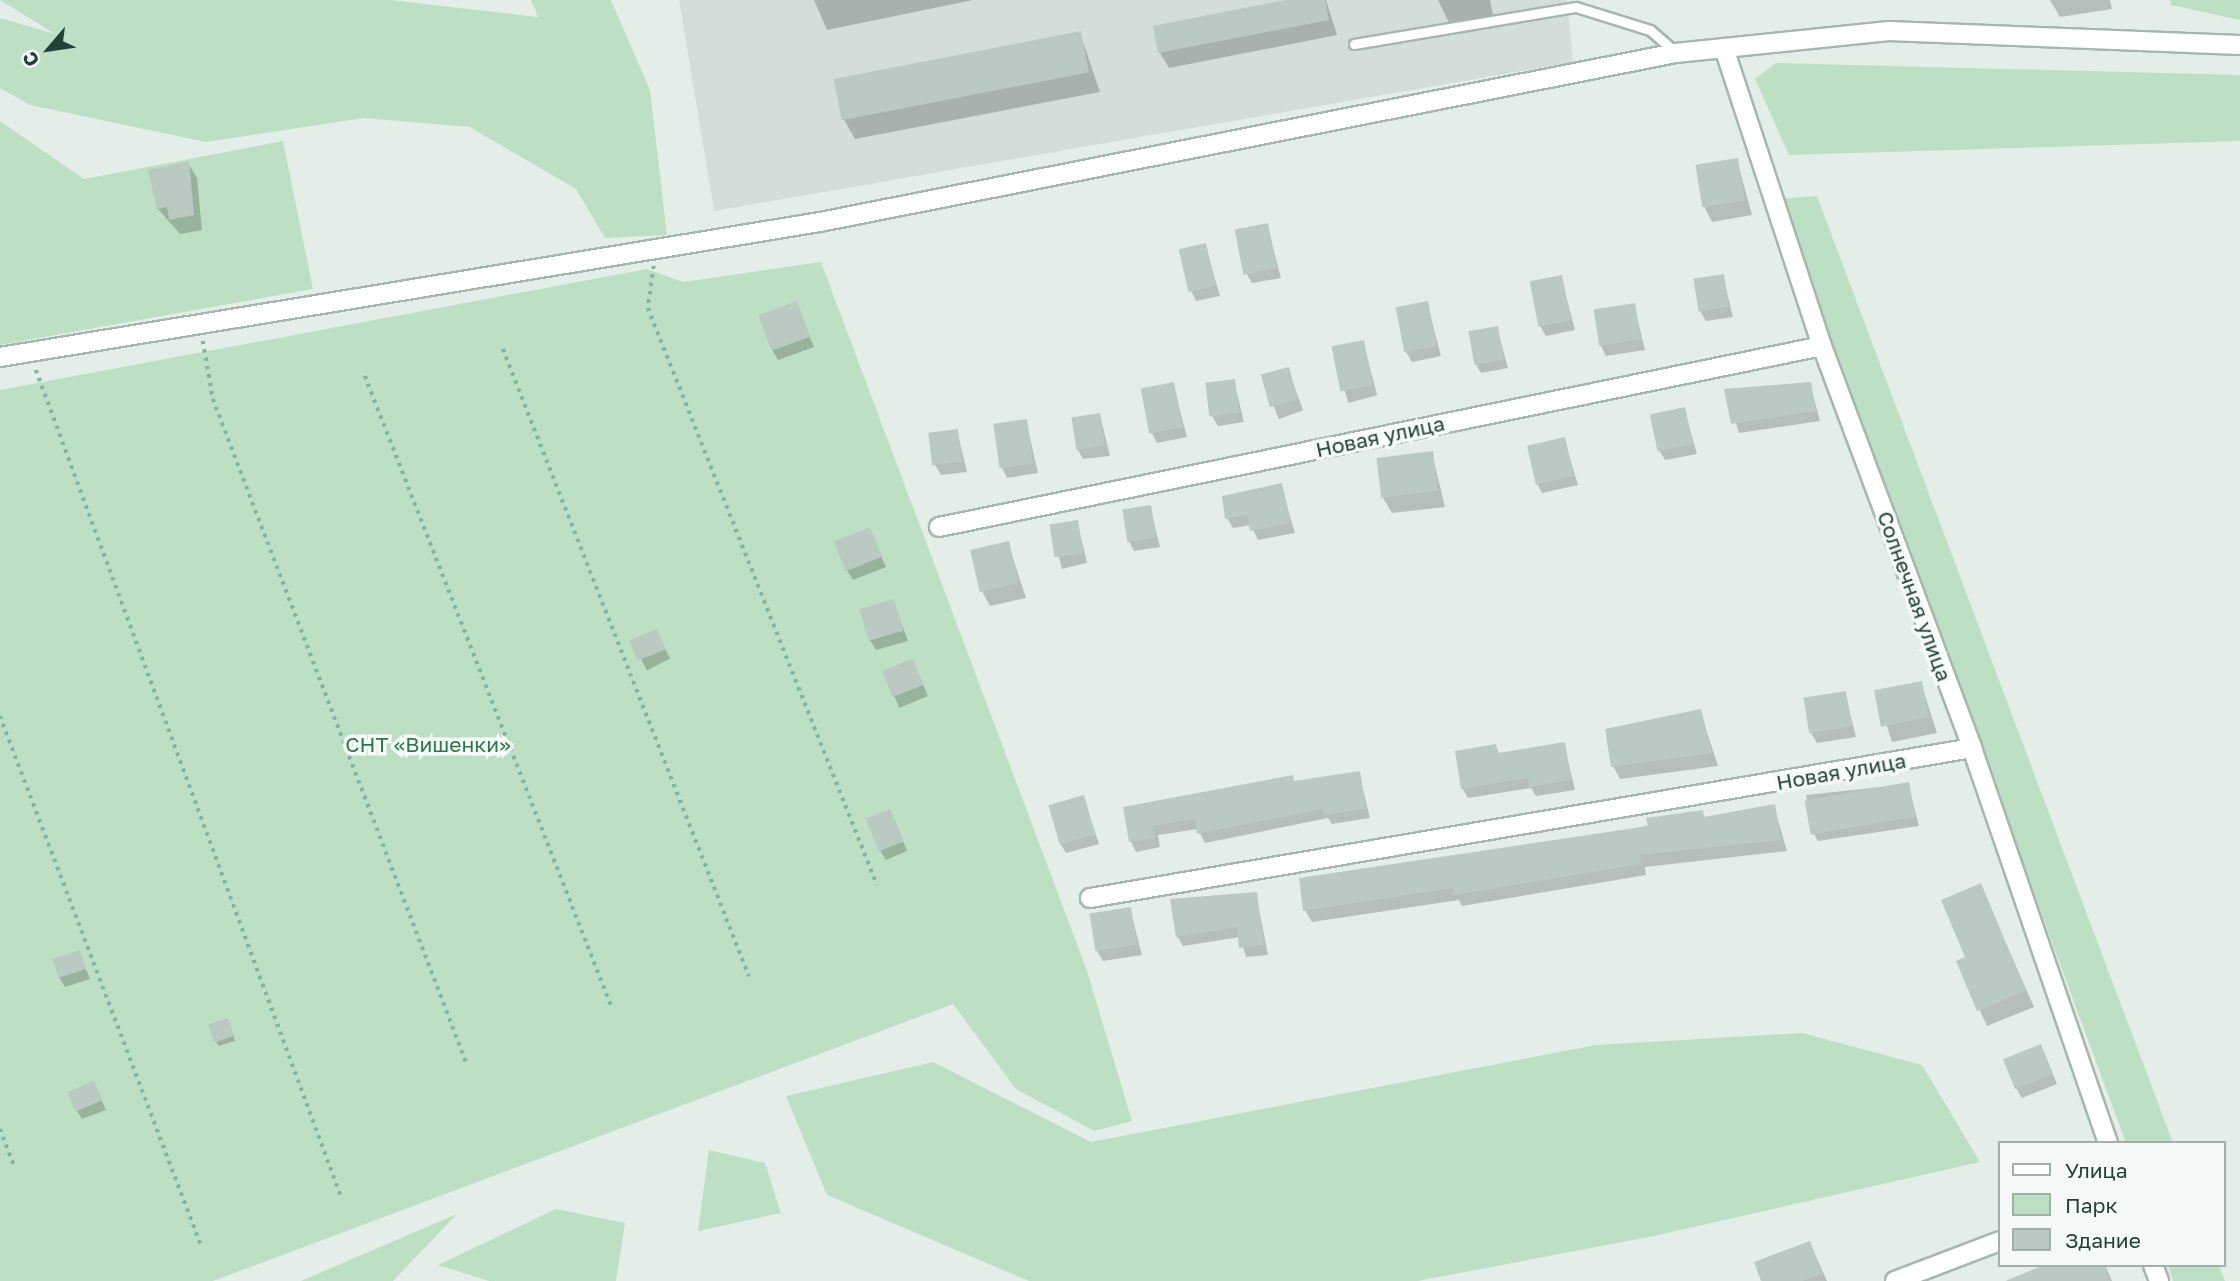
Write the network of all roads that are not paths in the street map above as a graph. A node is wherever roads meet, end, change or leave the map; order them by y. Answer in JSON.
{"nodes":[{"id":1,"x":1354,"y":44,"type":"dead end"},
{"id":2,"x":2240,"y":45,"type":"edge"},
{"id":3,"x":1724,"y":48,"type":"junction"},
{"id":4,"x":1676,"y":53,"type":"junction"},
{"id":5,"x":1822,"y":346,"type":"junction"},
{"id":6,"x":0,"y":357,"type":"edge"},
{"id":7,"x":939,"y":527,"type":"dead end"},
{"id":8,"x":1972,"y":748,"type":"junction"},
{"id":9,"x":1090,"y":898,"type":"dead end"},
{"id":10,"x":2107,"y":1141,"type":"edge"},
{"id":11,"x":1998,"y":1242,"type":"edge"},
{"id":12,"x":1895,"y":1281,"type":"edge"}],
"edges":[{"from":1,"to":4,"type":"lane"},
{"from":2,"to":3,"type":"street"},
{"from":3,"to":4,"type":"street"},
{"from":3,"to":5,"type":"street","name":"Солнечная улица"},
{"from":4,"to":6,"type":"street"},
{"from":5,"to":7,"type":"street","name":"Новая улица"},
{"from":5,"to":8,"type":"street","name":"Солнечная улица"},
{"from":8,"to":9,"type":"street","name":"Новая улица"},
{"from":8,"to":10,"type":"street","name":"Солнечная улица"},
{"from":11,"to":12,"type":"street"}]}
